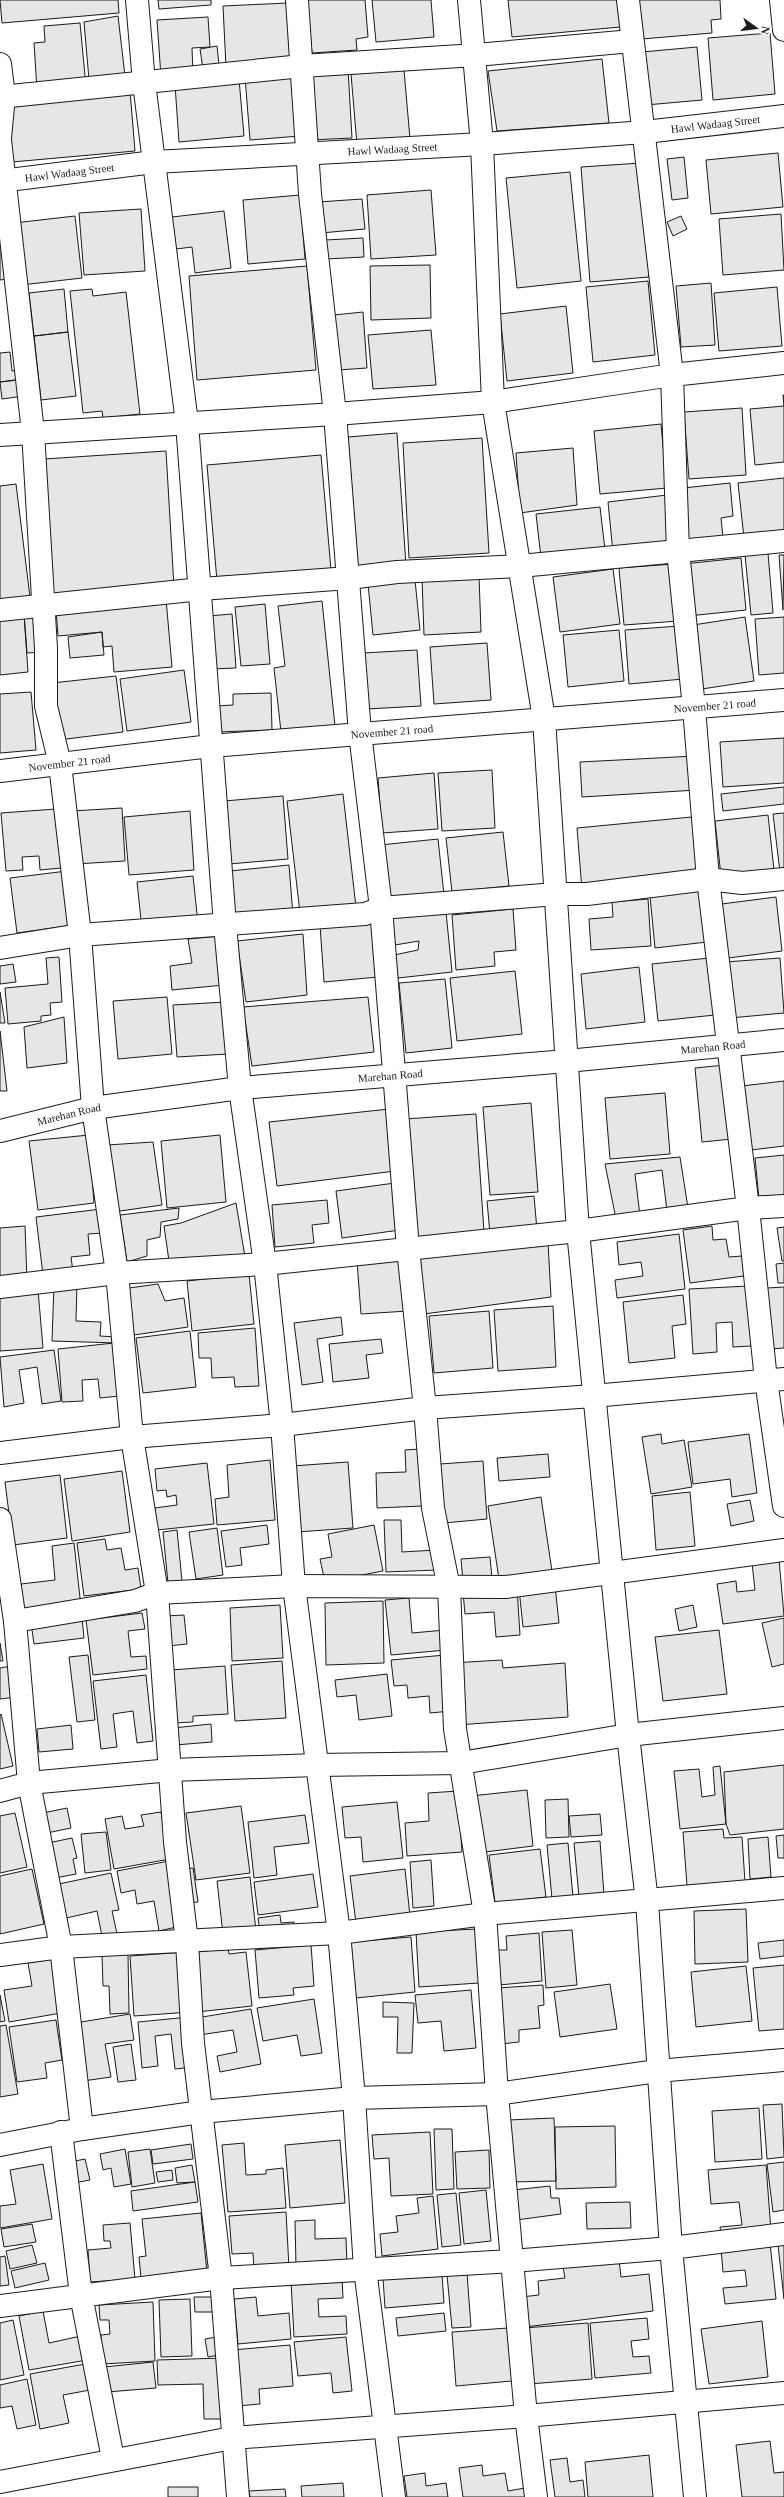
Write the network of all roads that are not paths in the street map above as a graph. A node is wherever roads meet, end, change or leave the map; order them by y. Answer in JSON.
{"nodes":[{"id":1,"x":137,"y":0,"type":"edge"},
{"id":2,"x":297,"y":0,"type":"edge"},
{"id":3,"x":469,"y":0,"type":"edge"},
{"id":4,"x":628,"y":0,"type":"edge"},
{"id":5,"x":781,"y":0,"type":"edge"},
{"id":6,"x":784,"y":30,"type":"edge"},
{"id":7,"x":632,"y":41,"type":"junction"},
{"id":8,"x":476,"y":55,"type":"junction"},
{"id":9,"x":0,"y":64,"type":"edge"},
{"id":10,"x":302,"y":66,"type":"junction"},
{"id":11,"x":144,"y":83,"type":"junction"},
{"id":12,"x":2,"y":96,"type":"edge"},
{"id":13,"x":784,"y":116,"type":"edge"},
{"id":14,"x":644,"y":132,"type":"junction"},
{"id":15,"x":0,"y":139,"type":"edge"},
{"id":16,"x":482,"y":144,"type":"junction"},
{"id":17,"x":306,"y":154,"type":"junction"},
{"id":18,"x":154,"y":162,"type":"junction"},
{"id":19,"x":2,"y":180,"type":"edge"},
{"id":20,"x":784,"y":363,"type":"edge"},
{"id":21,"x":672,"y":374,"type":"junction"},
{"id":22,"x":493,"y":402,"type":"junction"},
{"id":23,"x":336,"y":414,"type":"junction"},
{"id":24,"x":187,"y":423,"type":"junction"},
{"id":25,"x":33,"y":432,"type":"junction"},
{"id":26,"x":0,"y":435,"type":"edge"},
{"id":27,"x":784,"y":541,"type":"edge"},
{"id":28,"x":678,"y":551,"type":"junction"},
{"id":29,"x":520,"y":566,"type":"junction"},
{"id":30,"x":349,"y":578,"type":"junction"},
{"id":31,"x":201,"y":589,"type":"junction"},
{"id":32,"x":43,"y":606,"type":"junction"},
{"id":33,"x":0,"y":610,"type":"edge"},
{"id":34,"x":784,"y":700,"type":"edge"},
{"id":35,"x":694,"y":708,"type":"junction"},
{"id":36,"x":544,"y":719,"type":"junction"},
{"id":37,"x":360,"y":734,"type":"junction"},
{"id":38,"x":211,"y":746,"type":"junction"},
{"id":39,"x":60,"y":764,"type":"junction"},
{"id":40,"x":0,"y":771,"type":"edge"},
{"id":41,"x":708,"y":879,"type":"junction"},
{"id":42,"x":784,"y":879,"type":"edge"},
{"id":43,"x":556,"y":894,"type":"junction"},
{"id":44,"x":381,"y":908,"type":"junction"},
{"id":45,"x":225,"y":925,"type":"junction"},
{"id":46,"x":80,"y":935,"type":"junction"},
{"id":47,"x":0,"y":948,"type":"edge"},
{"id":48,"x":784,"y":1040,"type":"edge"},
{"id":49,"x":728,"y":1046,"type":"junction"},
{"id":50,"x":567,"y":1061,"type":"junction"},
{"id":51,"x":393,"y":1075,"type":"junction"},
{"id":52,"x":240,"y":1088,"type":"junction"},
{"id":53,"x":93,"y":1108,"type":"junction"},
{"id":54,"x":0,"y":1131,"type":"edge"},
{"id":55,"x":784,"y":1206,"type":"edge"},
{"id":56,"x":748,"y":1208,"type":"junction"},
{"id":57,"x":578,"y":1232,"type":"junction"},
{"id":58,"x":408,"y":1249,"type":"junction"},
{"id":59,"x":265,"y":1264,"type":"junction"},
{"id":60,"x":118,"y":1273,"type":"junction"},
{"id":61,"x":0,"y":1287,"type":"edge"},
{"id":62,"x":775,"y":1379,"type":"edge"},
{"id":63,"x":593,"y":1396,"type":"junction"},
{"id":64,"x":425,"y":1408,"type":"junction"},
{"id":65,"x":282,"y":1425,"type":"junction"},
{"id":66,"x":132,"y":1437,"type":"junction"},
{"id":67,"x":0,"y":1453,"type":"edge"},
{"id":68,"x":784,"y":1506,"type":"edge"},
{"id":69,"x":0,"y":1519,"type":"edge"},
{"id":70,"x":784,"y":1550,"type":"edge"},
{"id":71,"x":612,"y":1574,"type":"junction"},
{"id":72,"x":294,"y":1586,"type":"junction"},
{"id":73,"x":449,"y":1588,"type":"junction"},
{"id":74,"x":157,"y":1594,"type":"junction"},
{"id":75,"x":15,"y":1621,"type":"junction"},
{"id":76,"x":784,"y":1718,"type":"edge"},
{"id":77,"x":628,"y":1735,"type":"junction"},
{"id":78,"x":461,"y":1763,"type":"junction"},
{"id":79,"x":316,"y":1765,"type":"junction"},
{"id":80,"x":171,"y":1770,"type":"junction"},
{"id":81,"x":29,"y":1783,"type":"junction"},
{"id":82,"x":0,"y":1791,"type":"edge"},
{"id":83,"x":784,"y":1888,"type":"edge"},
{"id":84,"x":647,"y":1902,"type":"junction"},
{"id":85,"x":485,"y":1914,"type":"junction"},
{"id":86,"x":339,"y":1933,"type":"junction"},
{"id":87,"x":187,"y":1942,"type":"junction"},
{"id":88,"x":61,"y":1947,"type":"junction"},
{"id":89,"x":0,"y":1955,"type":"edge"},
{"id":90,"x":784,"y":2060,"type":"edge"},
{"id":91,"x":657,"y":2071,"type":"junction"},
{"id":92,"x":497,"y":2094,"type":"junction"},
{"id":93,"x":354,"y":2098,"type":"junction"},
{"id":94,"x":201,"y":2112,"type":"junction"},
{"id":95,"x":82,"y":2129,"type":"junction"},
{"id":96,"x":61,"y":2132,"type":"junction"},
{"id":97,"x":0,"y":2146,"type":"edge"},
{"id":98,"x":784,"y":2234,"type":"edge"},
{"id":99,"x":671,"y":2248,"type":"junction"},
{"id":100,"x":512,"y":2261,"type":"junction"},
{"id":101,"x":365,"y":2268,"type":"junction"},
{"id":102,"x":221,"y":2278,"type":"junction"},
{"id":103,"x":81,"y":2294,"type":"junction"},
{"id":104,"x":0,"y":2306,"type":"edge"},
{"id":105,"x":784,"y":2393,"type":"edge"},
{"id":106,"x":685,"y":2402,"type":"junction"},
{"id":107,"x":526,"y":2416,"type":"junction"},
{"id":108,"x":385,"y":2427,"type":"junction"},
{"id":109,"x":232,"y":2438,"type":"junction"},
{"id":110,"x":113,"y":2459,"type":"junction"},
{"id":111,"x":0,"y":2482,"type":"edge"},
{"id":112,"x":238,"y":2497,"type":"edge"},
{"id":113,"x":394,"y":2497,"type":"edge"},
{"id":114,"x":536,"y":2497,"type":"edge"},
{"id":115,"x":695,"y":2497,"type":"edge"}],
"edges":[{"from":1,"to":11,"type":"street"},
{"from":2,"to":10,"type":"street"},
{"from":3,"to":8,"type":"street"},
{"from":4,"to":7,"type":"street"},
{"from":5,"to":6,"type":"street"},
{"from":7,"to":8,"type":"street"},
{"from":7,"to":14,"type":"street"},
{"from":8,"to":10,"type":"street"},
{"from":8,"to":16,"type":"street"},
{"from":9,"to":12,"type":"street"},
{"from":10,"to":11,"type":"street"},
{"from":10,"to":17,"type":"street"},
{"from":11,"to":12,"type":"street"},
{"from":11,"to":18,"type":"street"},
{"from":12,"to":15,"type":"street"},
{"from":13,"to":14,"type":"street","name":"Hawl Wadaag Street"},
{"from":14,"to":16,"type":"street","name":"Hawl Wadaag Street"},
{"from":14,"to":21,"type":"street"},
{"from":15,"to":19,"type":"street"},
{"from":16,"to":17,"type":"street","name":"Hawl Wadaag Street"},
{"from":16,"to":22,"type":"street"},
{"from":17,"to":18,"type":"street","name":"Hawl Wadaag Street"},
{"from":17,"to":23,"type":"street"},
{"from":18,"to":19,"type":"street","name":"Hawl Wadaag Street"},
{"from":18,"to":24,"type":"street"},
{"from":19,"to":25,"type":"street"},
{"from":20,"to":21,"type":"street"},
{"from":21,"to":22,"type":"street"},
{"from":21,"to":28,"type":"street"},
{"from":22,"to":23,"type":"street"},
{"from":22,"to":29,"type":"street"},
{"from":23,"to":24,"type":"street"},
{"from":23,"to":30,"type":"street"},
{"from":24,"to":25,"type":"street"},
{"from":24,"to":31,"type":"street"},
{"from":25,"to":26,"type":"street"},
{"from":25,"to":32,"type":"street"},
{"from":27,"to":28,"type":"street"},
{"from":28,"to":29,"type":"street"},
{"from":28,"to":35,"type":"street"},
{"from":29,"to":30,"type":"street"},
{"from":29,"to":36,"type":"street"},
{"from":30,"to":31,"type":"street"},
{"from":30,"to":37,"type":"street"},
{"from":31,"to":32,"type":"street"},
{"from":31,"to":38,"type":"street"},
{"from":32,"to":33,"type":"street"},
{"from":32,"to":39,"type":"street"},
{"from":34,"to":35,"type":"street","name":"November 21 road"},
{"from":35,"to":36,"type":"street","name":"November 21 road"},
{"from":35,"to":41,"type":"street"},
{"from":36,"to":37,"type":"street","name":"November 21 road"},
{"from":36,"to":43,"type":"street"},
{"from":37,"to":38,"type":"street","name":"November 21 road"},
{"from":37,"to":44,"type":"street"},
{"from":38,"to":39,"type":"street","name":"November 21 road"},
{"from":38,"to":45,"type":"street"},
{"from":39,"to":40,"type":"street","name":"November 21 road"},
{"from":39,"to":46,"type":"street"},
{"from":41,"to":42,"type":"street"},
{"from":41,"to":43,"type":"street"},
{"from":41,"to":49,"type":"street"},
{"from":43,"to":44,"type":"street"},
{"from":43,"to":50,"type":"street"},
{"from":44,"to":45,"type":"street"},
{"from":44,"to":51,"type":"street"},
{"from":45,"to":46,"type":"street"},
{"from":45,"to":52,"type":"street"},
{"from":46,"to":47,"type":"street"},
{"from":46,"to":53,"type":"street"},
{"from":48,"to":49,"type":"street","name":"Marehan Road"},
{"from":49,"to":50,"type":"street","name":"Marehan Road"},
{"from":49,"to":56,"type":"street"},
{"from":50,"to":51,"type":"street","name":"Marehan Road"},
{"from":50,"to":57,"type":"street"},
{"from":51,"to":52,"type":"street","name":"Marehan Road"},
{"from":51,"to":58,"type":"street"},
{"from":52,"to":53,"type":"street","name":"Marehan Road"},
{"from":52,"to":59,"type":"street"},
{"from":53,"to":54,"type":"street","name":"Marehan Road"},
{"from":53,"to":60,"type":"street"},
{"from":55,"to":56,"type":"street"},
{"from":56,"to":57,"type":"street"},
{"from":56,"to":62,"type":"street"},
{"from":57,"to":58,"type":"street"},
{"from":57,"to":63,"type":"street"},
{"from":58,"to":59,"type":"street"},
{"from":58,"to":64,"type":"street"},
{"from":59,"to":60,"type":"street"},
{"from":59,"to":65,"type":"street"},
{"from":60,"to":61,"type":"street"},
{"from":60,"to":66,"type":"street"},
{"from":62,"to":63,"type":"street"},
{"from":62,"to":68,"type":"street"},
{"from":63,"to":64,"type":"street"},
{"from":63,"to":71,"type":"street"},
{"from":64,"to":65,"type":"street"},
{"from":64,"to":73,"type":"street"},
{"from":65,"to":66,"type":"street"},
{"from":65,"to":72,"type":"street"},
{"from":66,"to":67,"type":"street"},
{"from":66,"to":74,"type":"street"},
{"from":69,"to":75,"type":"street"},
{"from":70,"to":71,"type":"street"},
{"from":71,"to":73,"type":"street"},
{"from":71,"to":77,"type":"street"},
{"from":72,"to":73,"type":"street"},
{"from":72,"to":74,"type":"street"},
{"from":72,"to":79,"type":"street"},
{"from":73,"to":78,"type":"street"},
{"from":74,"to":75,"type":"street"},
{"from":74,"to":80,"type":"street"},
{"from":75,"to":81,"type":"street"},
{"from":76,"to":77,"type":"street"},
{"from":77,"to":78,"type":"street"},
{"from":77,"to":84,"type":"street"},
{"from":78,"to":79,"type":"street"},
{"from":78,"to":85,"type":"street"},
{"from":79,"to":80,"type":"street"},
{"from":79,"to":86,"type":"street"},
{"from":80,"to":81,"type":"street"},
{"from":80,"to":87,"type":"street"},
{"from":81,"to":82,"type":"street"},
{"from":81,"to":88,"type":"street"},
{"from":83,"to":84,"type":"street"},
{"from":84,"to":85,"type":"street"},
{"from":84,"to":91,"type":"street"},
{"from":85,"to":86,"type":"street"},
{"from":85,"to":92,"type":"street"},
{"from":86,"to":87,"type":"street"},
{"from":86,"to":93,"type":"street"},
{"from":87,"to":88,"type":"street"},
{"from":87,"to":94,"type":"street"},
{"from":88,"to":89,"type":"street"},
{"from":88,"to":95,"type":"street"},
{"from":90,"to":91,"type":"street"},
{"from":91,"to":92,"type":"street"},
{"from":91,"to":99,"type":"street"},
{"from":92,"to":93,"type":"street"},
{"from":92,"to":100,"type":"street"},
{"from":93,"to":94,"type":"street"},
{"from":93,"to":101,"type":"street"},
{"from":94,"to":95,"type":"street"},
{"from":94,"to":102,"type":"street"},
{"from":95,"to":96,"type":"street"},
{"from":96,"to":97,"type":"street"},
{"from":96,"to":103,"type":"street"},
{"from":98,"to":99,"type":"street"},
{"from":99,"to":100,"type":"street"},
{"from":99,"to":106,"type":"street"},
{"from":100,"to":101,"type":"street"},
{"from":100,"to":107,"type":"street"},
{"from":101,"to":102,"type":"street"},
{"from":101,"to":108,"type":"street"},
{"from":102,"to":103,"type":"street"},
{"from":102,"to":109,"type":"street"},
{"from":103,"to":104,"type":"street"},
{"from":103,"to":110,"type":"street"},
{"from":105,"to":106,"type":"street"},
{"from":106,"to":107,"type":"street"},
{"from":106,"to":115,"type":"street"},
{"from":107,"to":108,"type":"street"},
{"from":107,"to":114,"type":"street"},
{"from":108,"to":109,"type":"street"},
{"from":108,"to":113,"type":"street"},
{"from":109,"to":110,"type":"street"},
{"from":109,"to":112,"type":"street"},
{"from":110,"to":111,"type":"street"}]}
